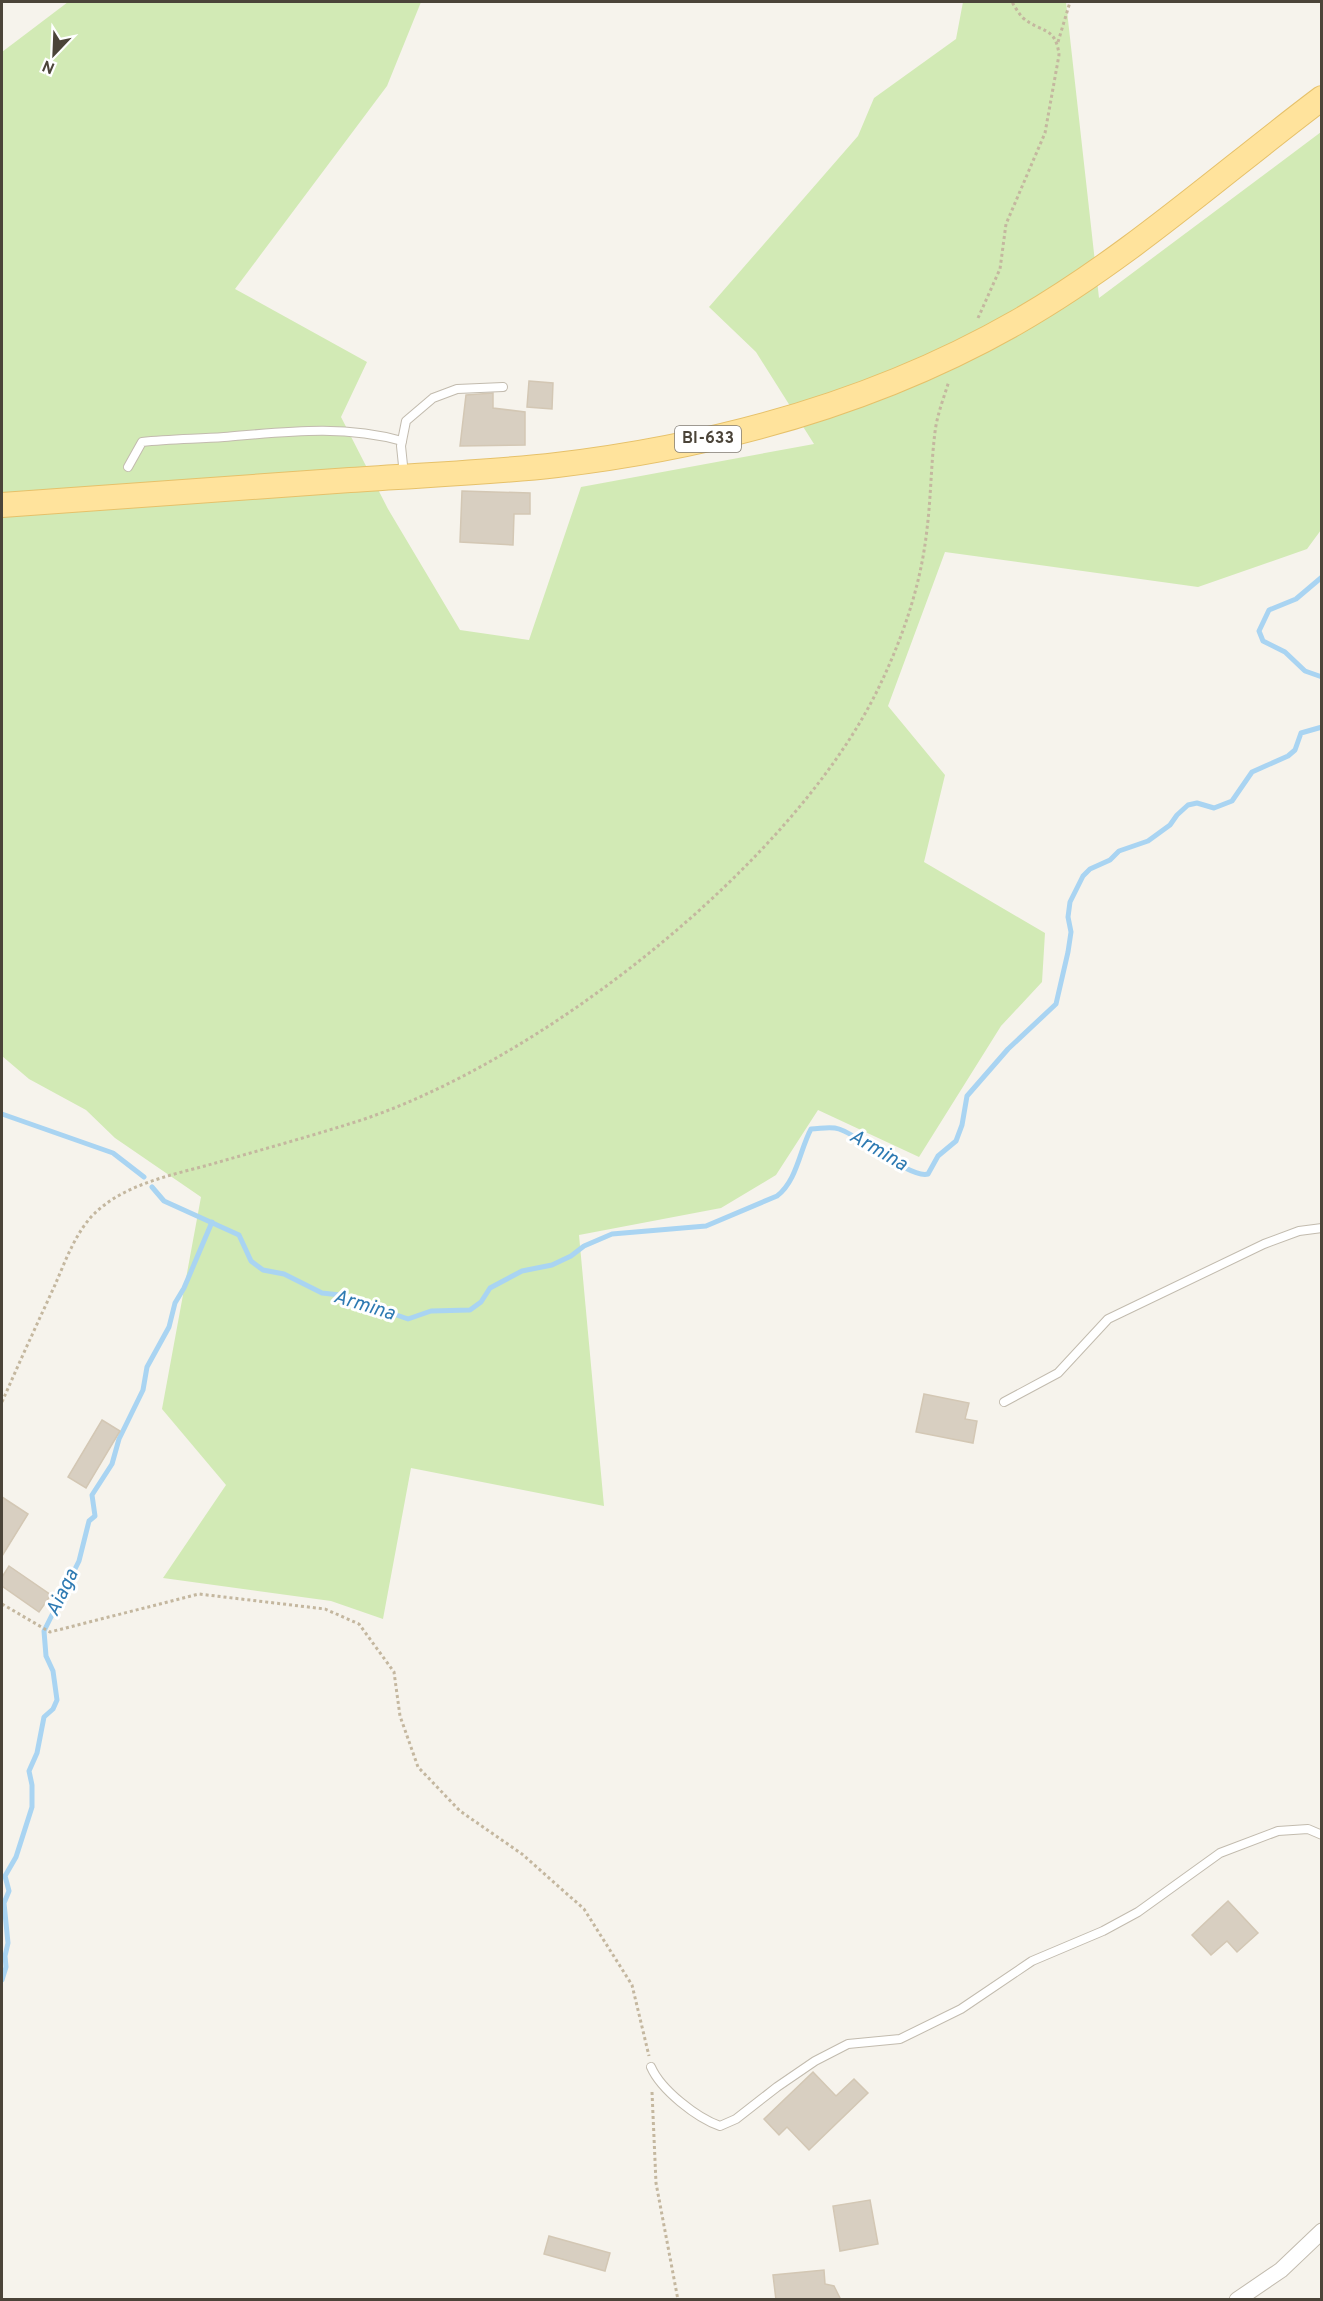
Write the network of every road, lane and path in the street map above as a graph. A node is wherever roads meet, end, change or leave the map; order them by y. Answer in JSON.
{"nodes":[{"id":1,"x":1011,"y":2,"type":"edge"},
{"id":2,"x":1070,"y":2,"type":"edge"},
{"id":3,"x":1058,"y":42,"type":"junction"},
{"id":4,"x":1322,"y":98,"type":"edge"},
{"id":5,"x":978,"y":319,"type":"dead end"},
{"id":6,"x":950,"y":379,"type":"dead end"},
{"id":7,"x":503,"y":387,"type":"dead end"},
{"id":8,"x":402,"y":441,"type":"junction"},
{"id":9,"x":128,"y":467,"type":"dead end"},
{"id":10,"x":404,"y":476,"type":"junction"},
{"id":11,"x":2,"y":505,"type":"edge"},
{"id":12,"x":1322,"y":1228,"type":"edge"},
{"id":13,"x":2,"y":1402,"type":"edge"},
{"id":14,"x":1004,"y":1402,"type":"dead end"},
{"id":15,"x":2,"y":1604,"type":"edge"},
{"id":16,"x":1322,"y":1835,"type":"edge"},
{"id":17,"x":651,"y":2067,"type":"junction"},
{"id":18,"x":1322,"y":2230,"type":"edge"},
{"id":19,"x":678,"y":2300,"type":"edge"},
{"id":20,"x":1237,"y":2300,"type":"edge"}],
"edges":[{"from":1,"to":3,"type":"path"},
{"from":2,"to":3,"type":"path"},
{"from":3,"to":5,"type":"path"},
{"from":4,"to":10,"type":"main road","number":"BI-633"},
{"from":6,"to":13,"type":"path"},
{"from":7,"to":8,"type":"lane"},
{"from":8,"to":9,"type":"lane"},
{"from":8,"to":10,"type":"lane"},
{"from":10,"to":11,"type":"main road","number":"BI-633"},
{"from":12,"to":14,"type":"lane"},
{"from":15,"to":17,"type":"path"},
{"from":16,"to":17,"type":"lane"},
{"from":17,"to":19,"type":"path"},
{"from":18,"to":20,"type":"street"}]}
